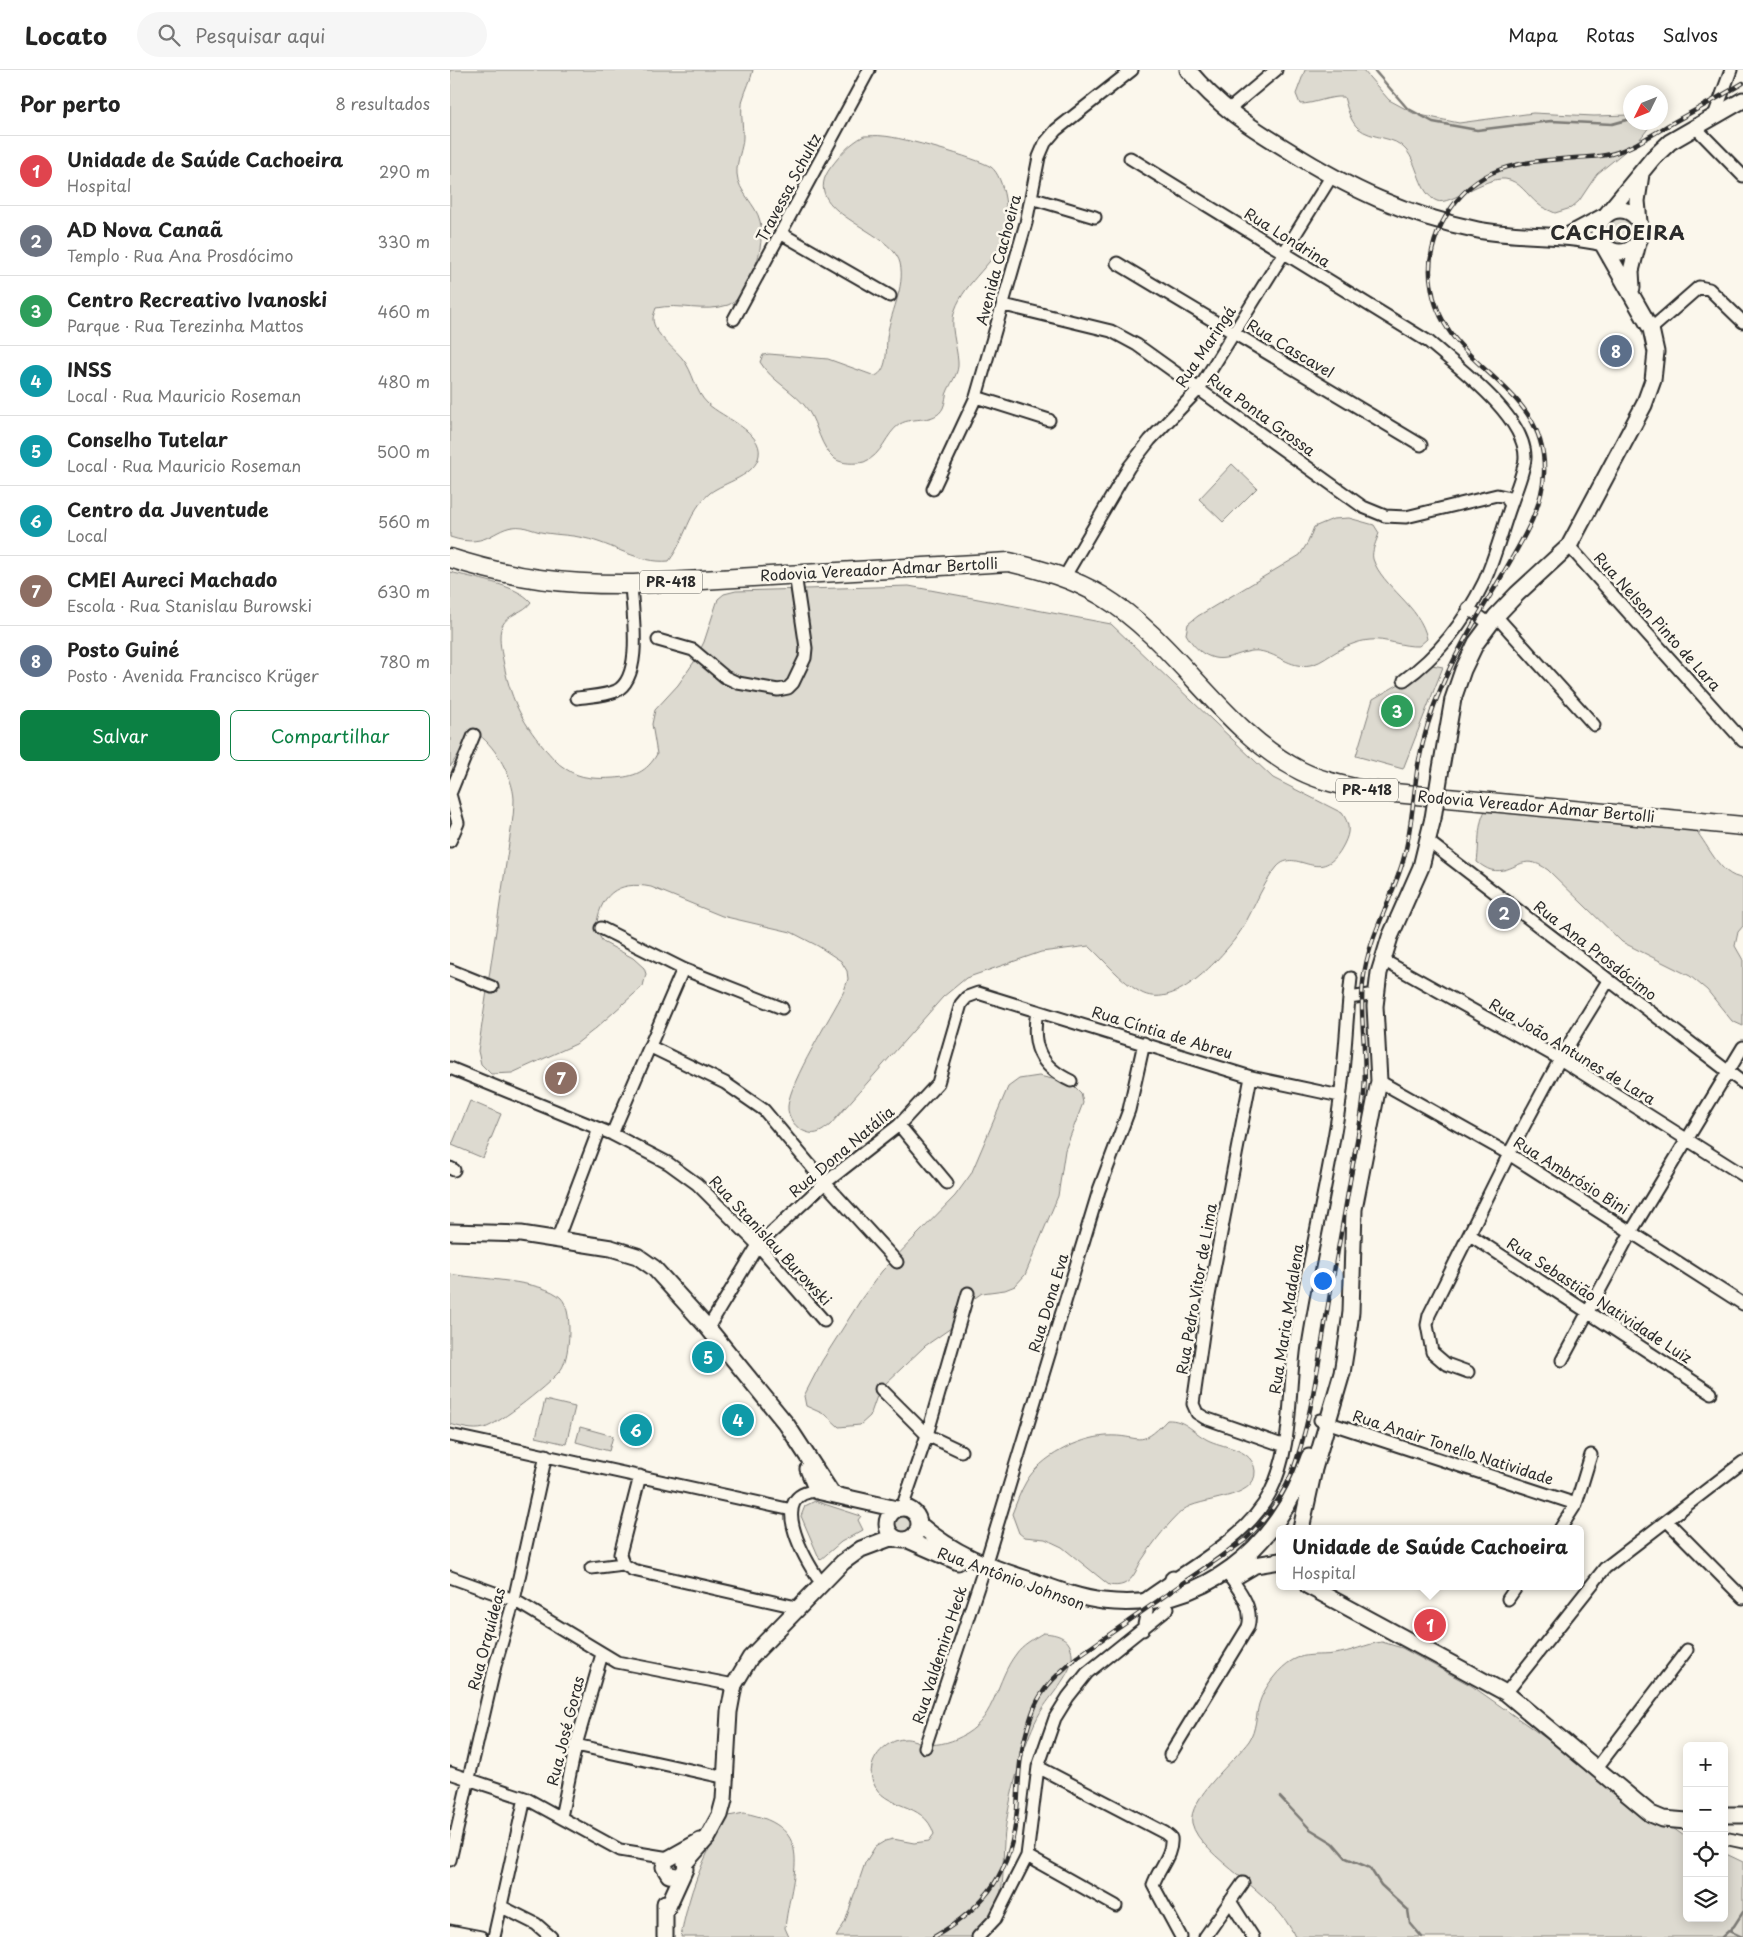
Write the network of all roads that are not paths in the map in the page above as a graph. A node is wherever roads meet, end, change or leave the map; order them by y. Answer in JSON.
{"nodes":[{"id":1,"x":869,"y":70,"type":"edge"},
{"id":2,"x":1132,"y":70,"type":"edge"},
{"id":3,"x":1188,"y":70,"type":"edge"},
{"id":4,"x":1276,"y":70,"type":"edge"},
{"id":5,"x":1730,"y":70,"type":"edge"},
{"id":6,"x":1743,"y":100,"type":"edge"},
{"id":7,"x":1227,"y":111,"type":"junction"},
{"id":8,"x":1714,"y":116,"type":"junction"},
{"id":9,"x":1694,"y":127,"type":"junction"},
{"id":10,"x":1130,"y":158,"type":"dead end"},
{"id":11,"x":1641,"y":173,"type":"junction"},
{"id":12,"x":1743,"y":176,"type":"edge"},
{"id":13,"x":1330,"y":177,"type":"junction"},
{"id":14,"x":1032,"y":198,"type":"junction"},
{"id":15,"x":1606,"y":215,"type":"junction"},
{"id":16,"x":1095,"y":217,"type":"dead end"},
{"id":17,"x":1639,"y":222,"type":"junction"},
{"id":18,"x":782,"y":234,"type":"junction"},
{"id":19,"x":1566,"y":237,"type":"junction"},
{"id":20,"x":1602,"y":243,"type":"junction"},
{"id":21,"x":1638,"y":243,"type":"junction"},
{"id":22,"x":1283,"y":254,"type":"junction"},
{"id":23,"x":1117,"y":262,"type":"dead end"},
{"id":24,"x":1633,"y":294,"type":"junction"},
{"id":25,"x":890,"y":296,"type":"dead end"},
{"id":26,"x":1004,"y":305,"type":"junction"},
{"id":27,"x":734,"y":319,"type":"dead end"},
{"id":28,"x":1743,"y":322,"type":"edge"},
{"id":29,"x":1651,"y":329,"type":"junction"},
{"id":30,"x":1235,"y":334,"type":"junction"},
{"id":31,"x":1199,"y":389,"type":"junction"},
{"id":32,"x":976,"y":397,"type":"junction"},
{"id":33,"x":1049,"y":420,"type":"dead end"},
{"id":34,"x":1421,"y":445,"type":"dead end"},
{"id":35,"x":933,"y":489,"type":"dead end"},
{"id":36,"x":1511,"y":505,"type":"junction"},
{"id":37,"x":1569,"y":546,"type":"junction"},
{"id":38,"x":450,"y":558,"type":"edge"},
{"id":39,"x":795,"y":574,"type":"junction"},
{"id":40,"x":1064,"y":576,"type":"junction"},
{"id":41,"x":631,"y":584,"type":"junction"},
{"id":42,"x":1468,"y":608,"type":"junction"},
{"id":43,"x":1494,"y":620,"type":"junction"},
{"id":44,"x":658,"y":640,"type":"dead end"},
{"id":45,"x":1404,"y":680,"type":"dead end"},
{"id":46,"x":577,"y":698,"type":"dead end"},
{"id":47,"x":1594,"y":726,"type":"dead end"},
{"id":48,"x":474,"y":735,"type":"dead end"},
{"id":49,"x":1743,"y":741,"type":"edge"},
{"id":50,"x":1743,"y":826,"type":"edge"},
{"id":51,"x":450,"y":841,"type":"edge"},
{"id":52,"x":1429,"y":842,"type":"junction"},
{"id":53,"x":602,"y":928,"type":"dead end"},
{"id":54,"x":1383,"y":960,"type":"junction"},
{"id":55,"x":683,"y":969,"type":"junction"},
{"id":56,"x":450,"y":970,"type":"edge"},
{"id":57,"x":1351,"y":978,"type":"dead end"},
{"id":58,"x":1608,"y":981,"type":"junction"},
{"id":59,"x":492,"y":987,"type":"dead end"},
{"id":60,"x":978,"y":993,"type":"joint"},
{"id":61,"x":1376,"y":994,"type":"junction"},
{"id":62,"x":1349,"y":998,"type":"junction"},
{"id":63,"x":782,"y":1008,"type":"dead end"},
{"id":64,"x":1037,"y":1011,"type":"junction"},
{"id":65,"x":1144,"y":1043,"type":"junction"},
{"id":66,"x":650,"y":1047,"type":"junction"},
{"id":67,"x":1743,"y":1047,"type":"edge"},
{"id":68,"x":1560,"y":1059,"type":"junction"},
{"id":69,"x":450,"y":1068,"type":"edge"},
{"id":70,"x":1728,"y":1073,"type":"junction"},
{"id":71,"x":1251,"y":1077,"type":"junction"},
{"id":72,"x":1071,"y":1081,"type":"dead end"},
{"id":73,"x":1379,"y":1081,"type":"junction"},
{"id":74,"x":1743,"y":1083,"type":"edge"},
{"id":75,"x":1340,"y":1096,"type":"junction"},
{"id":76,"x":899,"y":1125,"type":"junction"},
{"id":77,"x":599,"y":1129,"type":"junction"},
{"id":78,"x":612,"y":1134,"type":"junction"},
{"id":79,"x":1686,"y":1139,"type":"junction"},
{"id":80,"x":1509,"y":1154,"type":"junction"},
{"id":81,"x":1743,"y":1175,"type":"edge"},
{"id":82,"x":947,"y":1183,"type":"dead end"},
{"id":83,"x":825,"y":1184,"type":"junction"},
{"id":84,"x":450,"y":1232,"type":"edge"},
{"id":85,"x":1631,"y":1232,"type":"junction"},
{"id":86,"x":1470,"y":1235,"type":"junction"},
{"id":87,"x":557,"y":1240,"type":"junction"},
{"id":88,"x":758,"y":1245,"type":"junction"},
{"id":89,"x":897,"y":1262,"type":"dead end"},
{"id":90,"x":968,"y":1293,"type":"dead end"},
{"id":91,"x":1743,"y":1304,"type":"edge"},
{"id":92,"x":1588,"y":1313,"type":"junction"},
{"id":93,"x":824,"y":1321,"type":"dead end"},
{"id":94,"x":708,"y":1328,"type":"junction"},
{"id":95,"x":1562,"y":1360,"type":"dead end"},
{"id":96,"x":1468,"y":1372,"type":"dead end"},
{"id":97,"x":881,"y":1389,"type":"dead end"},
{"id":98,"x":1712,"y":1393,"type":"dead end"},
{"id":99,"x":1324,"y":1421,"type":"junction"},
{"id":100,"x":450,"y":1435,"type":"edge"},
{"id":101,"x":927,"y":1436,"type":"junction"},
{"id":102,"x":1285,"y":1446,"type":"junction"},
{"id":103,"x":800,"y":1447,"type":"junction"},
{"id":104,"x":961,"y":1451,"type":"dead end"},
{"id":105,"x":546,"y":1455,"type":"junction"},
{"id":106,"x":1591,"y":1455,"type":"dead end"},
{"id":107,"x":1743,"y":1462,"type":"edge"},
{"id":108,"x":640,"y":1476,"type":"junction"},
{"id":109,"x":817,"y":1491,"type":"junction"},
{"id":110,"x":832,"y":1494,"type":"junction"},
{"id":111,"x":1576,"y":1504,"type":"junction"},
{"id":112,"x":1284,"y":1509,"type":"junction"},
{"id":113,"x":792,"y":1510,"type":"junction"},
{"id":114,"x":1667,"y":1521,"type":"junction"},
{"id":115,"x":896,"y":1524,"type":"junction"},
{"id":116,"x":919,"y":1524,"type":"junction"},
{"id":117,"x":1302,"y":1524,"type":"edge"},
{"id":118,"x":1563,"y":1525,"type":"edge"},
{"id":119,"x":1260,"y":1545,"type":"junction"},
{"id":120,"x":623,"y":1564,"type":"junction"},
{"id":121,"x":1276,"y":1565,"type":"edge"},
{"id":122,"x":591,"y":1568,"type":"dead end"},
{"id":123,"x":984,"y":1569,"type":"junction"},
{"id":124,"x":1229,"y":1575,"type":"junction"},
{"id":125,"x":450,"y":1577,"type":"edge"},
{"id":126,"x":817,"y":1577,"type":"junction"},
{"id":127,"x":1168,"y":1582,"type":"junction"},
{"id":128,"x":1315,"y":1590,"type":"edge"},
{"id":129,"x":1514,"y":1590,"type":"edge"},
{"id":130,"x":1741,"y":1593,"type":"edge"},
{"id":131,"x":1176,"y":1595,"type":"junction"},
{"id":132,"x":1508,"y":1599,"type":"dead end"},
{"id":133,"x":514,"y":1600,"type":"junction"},
{"id":134,"x":1146,"y":1605,"type":"junction"},
{"id":135,"x":1168,"y":1608,"type":"junction"},
{"id":136,"x":793,"y":1611,"type":"junction"},
{"id":137,"x":1143,"y":1630,"type":"junction"},
{"id":138,"x":1687,"y":1650,"type":"dead end"},
{"id":139,"x":602,"y":1654,"type":"junction"},
{"id":140,"x":734,"y":1685,"type":"junction"},
{"id":141,"x":1506,"y":1693,"type":"junction"},
{"id":142,"x":576,"y":1745,"type":"junction"},
{"id":143,"x":925,"y":1748,"type":"dead end"},
{"id":144,"x":1170,"y":1755,"type":"dead end"},
{"id":145,"x":1038,"y":1767,"type":"junction"},
{"id":146,"x":1596,"y":1769,"type":"junction"},
{"id":147,"x":450,"y":1773,"type":"edge"},
{"id":148,"x":467,"y":1778,"type":"junction"},
{"id":149,"x":727,"y":1778,"type":"junction"},
{"id":150,"x":525,"y":1798,"type":"junction"},
{"id":151,"x":1728,"y":1815,"type":"edge"},
{"id":152,"x":1743,"y":1815,"type":"edge"},
{"id":153,"x":560,"y":1817,"type":"junction"},
{"id":154,"x":1683,"y":1821,"type":"edge"},
{"id":155,"x":1728,"y":1839,"type":"edge"},
{"id":156,"x":1743,"y":1842,"type":"edge"},
{"id":157,"x":1027,"y":1856,"type":"junction"},
{"id":158,"x":450,"y":1860,"type":"edge"},
{"id":159,"x":673,"y":1866,"type":"junction"},
{"id":160,"x":1243,"y":1883,"type":"dead end"},
{"id":161,"x":1230,"y":1901,"type":"junction"},
{"id":162,"x":500,"y":1906,"type":"junction"},
{"id":163,"x":1116,"y":1906,"type":"dead end"},
{"id":164,"x":450,"y":1931,"type":"edge"},
{"id":165,"x":984,"y":1936,"type":"edge"},
{"id":166,"x":481,"y":1937,"type":"edge"},
{"id":167,"x":494,"y":1937,"type":"edge"},
{"id":168,"x":551,"y":1937,"type":"edge"},
{"id":169,"x":665,"y":1937,"type":"edge"},
{"id":170,"x":1181,"y":1937,"type":"edge"},
{"id":171,"x":1204,"y":1937,"type":"edge"},
{"id":172,"x":1253,"y":1937,"type":"edge"}],
"edges":[{"from":1,"to":18,"type":"street","name":"Travessa Schultz"},
{"from":2,"to":14,"type":"street","name":"Avenida Cachoeira"},
{"from":3,"to":7,"type":"main road"},
{"from":4,"to":7,"type":"street"},
{"from":5,"to":8,"type":"street"},
{"from":6,"to":8,"type":"main road"},
{"from":7,"to":13,"type":"main road"},
{"from":8,"to":9,"type":"main road"},
{"from":9,"to":11,"type":"main road"},
{"from":9,"to":12,"type":"street"},
{"from":10,"to":22,"type":"street","name":"Rua Londrina"},
{"from":11,"to":15,"type":"main road"},
{"from":11,"to":17,"type":"main road"},
{"from":13,"to":19,"type":"main road"},
{"from":13,"to":22,"type":"street","name":"Rua Maringá"},
{"from":14,"to":16,"type":"street"},
{"from":14,"to":26,"type":"street","name":"Avenida Cachoeira"},
{"from":15,"to":17,"type":"main road"},
{"from":15,"to":19,"type":"main road"},
{"from":15,"to":20,"type":"main road"},
{"from":17,"to":21,"type":"main road"},
{"from":18,"to":25,"type":"street"},
{"from":18,"to":27,"type":"street","name":"Travessa Schultz"},
{"from":19,"to":20,"type":"main road"},
{"from":20,"to":21,"type":"main road"},
{"from":20,"to":24,"type":"main road"},
{"from":21,"to":24,"type":"main road"},
{"from":22,"to":30,"type":"street","name":"Rua Maringá"},
{"from":22,"to":36,"type":"street","name":"Rua Londrina"},
{"from":23,"to":30,"type":"street","name":"Rua Cascavel"},
{"from":24,"to":29,"type":"main road"},
{"from":26,"to":31,"type":"street","name":"Rua Ponta Grossa"},
{"from":26,"to":32,"type":"street","name":"Avenida Cachoeira"},
{"from":28,"to":29,"type":"street"},
{"from":29,"to":37,"type":"main road"},
{"from":30,"to":31,"type":"street","name":"Rua Maringá"},
{"from":30,"to":34,"type":"street","name":"Rua Cascavel"},
{"from":31,"to":36,"type":"street","name":"Rua Ponta Grossa"},
{"from":31,"to":40,"type":"street","name":"Rua Maringá"},
{"from":32,"to":33,"type":"street"},
{"from":32,"to":35,"type":"street","name":"Avenida Cachoeira"},
{"from":36,"to":42,"type":"street","name":"Rua Londrina"},
{"from":37,"to":43,"type":"main road"},
{"from":37,"to":49,"type":"street","name":"Rua Nelson Pinto de Lara"},
{"from":38,"to":41,"type":"highway","name":"Rodovia Vereador Admar Bertolli","number":"PR-418"},
{"from":39,"to":40,"type":"highway","name":"Rodovia Vereador Admar Bertolli","number":"PR-418"},
{"from":39,"to":41,"type":"highway","name":"Rodovia Vereador Admar Bertolli","number":"PR-418"},
{"from":39,"to":44,"type":"street"},
{"from":40,"to":50,"type":"highway","name":"Rodovia Vereador Admar Bertolli","number":"PR-418"},
{"from":41,"to":46,"type":"street"},
{"from":42,"to":43,"type":"street"},
{"from":42,"to":45,"type":"street","name":"Rua Londrina"},
{"from":43,"to":47,"type":"street"},
{"from":43,"to":52,"type":"main road","bridge":true},
{"from":48,"to":51,"type":"street"},
{"from":52,"to":54,"type":"main road"},
{"from":52,"to":58,"type":"street","name":"Rua Ana Prosdócimo"},
{"from":53,"to":55,"type":"street"},
{"from":54,"to":61,"type":"main road"},
{"from":54,"to":68,"type":"street","name":"Rua João Antunes de Lara"},
{"from":55,"to":63,"type":"street"},
{"from":55,"to":66,"type":"street"},
{"from":56,"to":59,"type":"street"},
{"from":57,"to":62,"type":"street","name":"Rua Maria Madalena"},
{"from":58,"to":68,"type":"street"},
{"from":58,"to":70,"type":"street","name":"Rua Ana Prosdócimo"},
{"from":60,"to":64,"type":"street","name":"Rua Cíntia de Abreu"},
{"from":60,"to":76,"type":"street","name":"Rua Dona Natália"},
{"from":61,"to":62,"type":"street"},
{"from":61,"to":73,"type":"main road"},
{"from":62,"to":75,"type":"street","name":"Rua Maria Madalena"},
{"from":64,"to":65,"type":"street","name":"Rua Cíntia de Abreu"},
{"from":64,"to":72,"type":"street"},
{"from":65,"to":71,"type":"street","name":"Rua Cíntia de Abreu"},
{"from":65,"to":123,"type":"street","name":"Rua Dona Eva"},
{"from":66,"to":78,"type":"street"},
{"from":66,"to":83,"type":"street"},
{"from":67,"to":70,"type":"street"},
{"from":68,"to":79,"type":"street","name":"Rua João Antunes de Lara"},
{"from":68,"to":80,"type":"street"},
{"from":69,"to":77,"type":"street","name":"Rua Stanislau Burowski"},
{"from":70,"to":74,"type":"street","name":"Rua Ana Prosdócimo"},
{"from":70,"to":79,"type":"street"},
{"from":71,"to":75,"type":"street","name":"Rua Cíntia de Abreu"},
{"from":71,"to":102,"type":"street","name":"Rua Pedro Vitor de Lima"},
{"from":73,"to":80,"type":"street","name":"Rua Ambrósio Bini"},
{"from":73,"to":99,"type":"main road"},
{"from":75,"to":102,"type":"street","name":"Rua Maria Madalena"},
{"from":76,"to":82,"type":"street"},
{"from":76,"to":83,"type":"street","name":"Rua Dona Natália"},
{"from":77,"to":78,"type":"street","name":"Rua Stanislau Burowski"},
{"from":77,"to":87,"type":"street"},
{"from":78,"to":88,"type":"street","name":"Rua Stanislau Burowski"},
{"from":79,"to":81,"type":"street","name":"Rua João Antunes de Lara"},
{"from":79,"to":85,"type":"street"},
{"from":80,"to":85,"type":"street","name":"Rua Ambrósio Bini"},
{"from":80,"to":86,"type":"street"},
{"from":83,"to":88,"type":"street","name":"Rua Dona Natália"},
{"from":83,"to":89,"type":"street"},
{"from":84,"to":87,"type":"main road"},
{"from":85,"to":91,"type":"street","name":"Rua Ambrósio Bini"},
{"from":85,"to":92,"type":"street"},
{"from":86,"to":92,"type":"street","name":"Rua Sebastião Natividade Luiz"},
{"from":86,"to":96,"type":"street"},
{"from":87,"to":94,"type":"main road"},
{"from":88,"to":93,"type":"street","name":"Rua Stanislau Burowski"},
{"from":88,"to":94,"type":"street","name":"Rua Dona Natália"},
{"from":90,"to":101,"type":"street"},
{"from":92,"to":95,"type":"street"},
{"from":92,"to":98,"type":"street","name":"Rua Sebastião Natividade Luiz"},
{"from":94,"to":103,"type":"main road"},
{"from":97,"to":101,"type":"street"},
{"from":99,"to":111,"type":"street","name":"Rua Anair Tonello Natividade"},
{"from":99,"to":112,"type":"main road"},
{"from":99,"to":117,"type":"main road"},
{"from":100,"to":105,"type":"street"},
{"from":101,"to":104,"type":"street"},
{"from":101,"to":115,"type":"street"},
{"from":102,"to":127,"type":"street","name":"Rua Maria Madalena"},
{"from":103,"to":109,"type":"main road"},
{"from":103,"to":110,"type":"main road"},
{"from":105,"to":108,"type":"street"},
{"from":105,"to":133,"type":"street","name":"Rua Orquídeas"},
{"from":106,"to":111,"type":"street"},
{"from":107,"to":114,"type":"street"},
{"from":108,"to":113,"type":"street"},
{"from":108,"to":120,"type":"street"},
{"from":109,"to":110,"type":"main road"},
{"from":109,"to":113,"type":"street"},
{"from":110,"to":115,"type":"main road"},
{"from":111,"to":118,"type":"street"},
{"from":112,"to":117,"type":"main road"},
{"from":112,"to":119,"type":"main road"},
{"from":113,"to":126,"type":"street"},
{"from":114,"to":130,"type":"street"},
{"from":114,"to":141,"type":"street"},
{"from":115,"to":116,"type":"main road","name":"Rua Antônio Johnson"},
{"from":115,"to":116,"type":"main road"},
{"from":115,"to":123,"type":"main road","name":"Rua Antônio Johnson"},
{"from":115,"to":126,"type":"main road"},
{"from":115,"to":136,"type":"main road"},
{"from":116,"to":123,"type":"main road","name":"Rua Antônio Johnson"},
{"from":119,"to":121,"type":"main road"},
{"from":119,"to":124,"type":"main road"},
{"from":120,"to":122,"type":"street"},
{"from":120,"to":136,"type":"street"},
{"from":121,"to":124,"type":"main road"},
{"from":123,"to":134,"type":"main road","name":"Rua Antônio Johnson"},
{"from":123,"to":143,"type":"street","name":"Rua Valdemiro Heck"},
{"from":124,"to":131,"type":"main road"},
{"from":124,"to":135,"type":"main road"},
{"from":124,"to":144,"type":"street"},
{"from":125,"to":133,"type":"street"},
{"from":126,"to":136,"type":"main road"},
{"from":127,"to":131,"type":"main road"},
{"from":127,"to":134,"type":"street","name":"Rua Maria Madalena"},
{"from":128,"to":141,"type":"main road"},
{"from":129,"to":132,"type":"street"},
{"from":131,"to":134,"type":"main road"},
{"from":133,"to":139,"type":"street"},
{"from":133,"to":148,"type":"street","name":"Rua Orquídeas"},
{"from":134,"to":135,"type":"main road"},
{"from":134,"to":137,"type":"street"},
{"from":135,"to":137,"type":"street"},
{"from":136,"to":140,"type":"main road"},
{"from":137,"to":145,"type":"street"},
{"from":138,"to":146,"type":"street"},
{"from":139,"to":140,"type":"street"},
{"from":139,"to":142,"type":"street","name":"Rua José Goras"},
{"from":140,"to":149,"type":"main road"},
{"from":141,"to":146,"type":"main road"},
{"from":142,"to":149,"type":"street"},
{"from":142,"to":153,"type":"street","name":"Rua José Goras"},
{"from":145,"to":157,"type":"street"},
{"from":145,"to":170,"type":"street"},
{"from":146,"to":154,"type":"main road"},
{"from":147,"to":148,"type":"street"},
{"from":148,"to":150,"type":"street"},
{"from":148,"to":158,"type":"street","name":"Rua Orquídeas"},
{"from":149,"to":159,"type":"main road"},
{"from":150,"to":153,"type":"street"},
{"from":150,"to":162,"type":"street"},
{"from":151,"to":152,"type":"main road"},
{"from":153,"to":159,"type":"street"},
{"from":155,"to":156,"type":"street"},
{"from":157,"to":163,"type":"street"},
{"from":157,"to":165,"type":"street"},
{"from":159,"to":169,"type":"main road"},
{"from":160,"to":161,"type":"street"},
{"from":161,"to":171,"type":"street"},
{"from":161,"to":172,"type":"street"},
{"from":162,"to":167,"type":"street"},
{"from":162,"to":168,"type":"street"},
{"from":164,"to":166,"type":"street"}]}
